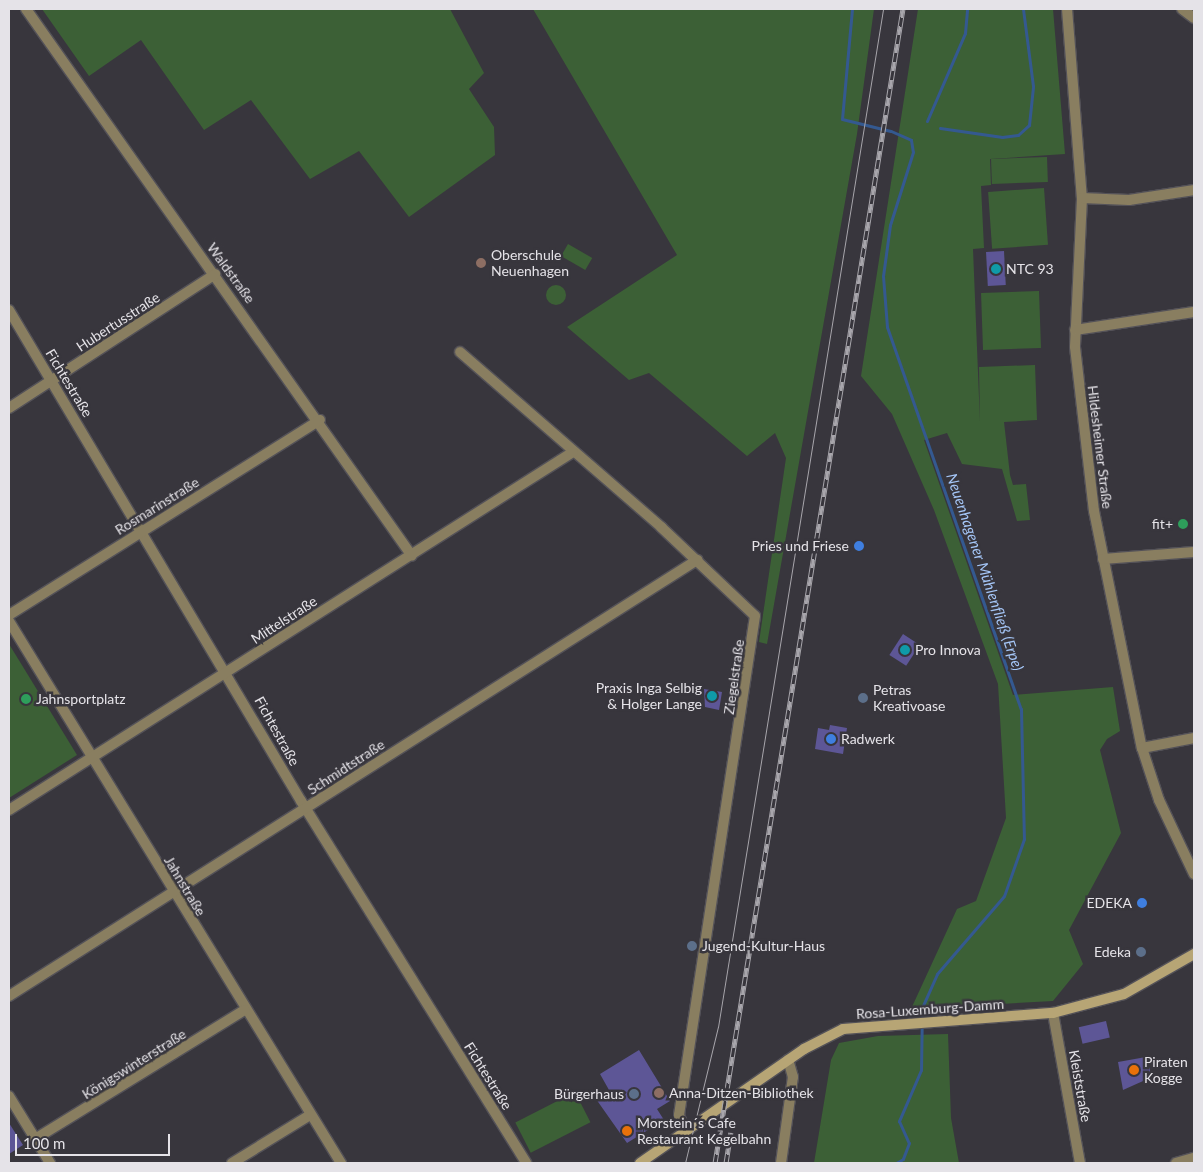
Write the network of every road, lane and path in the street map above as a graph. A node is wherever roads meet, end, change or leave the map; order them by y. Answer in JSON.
{"nodes":[{"id":1,"x":26,"y":9,"type":"edge"},
{"id":2,"x":1067,"y":9,"type":"edge"},
{"id":3,"x":1182,"y":9,"type":"edge"},
{"id":4,"x":1194,"y":18,"type":"edge"},
{"id":5,"x":1194,"y":190,"type":"edge"},
{"id":6,"x":1082,"y":198,"type":"junction"},
{"id":7,"x":215,"y":274,"type":"junction"},
{"id":8,"x":9,"y":310,"type":"edge"},
{"id":9,"x":1194,"y":312,"type":"edge"},
{"id":10,"x":1075,"y":330,"type":"junction"},
{"id":11,"x":460,"y":352,"type":"dead end"},
{"id":12,"x":52,"y":381,"type":"junction"},
{"id":13,"x":9,"y":408,"type":"edge"},
{"id":14,"x":320,"y":420,"type":"junction"},
{"id":15,"x":573,"y":452,"type":"junction"},
{"id":16,"x":142,"y":533,"type":"junction"},
{"id":17,"x":1194,"y":552,"type":"edge"},
{"id":18,"x":412,"y":556,"type":"junction"},
{"id":19,"x":1103,"y":559,"type":"junction"},
{"id":20,"x":697,"y":560,"type":"junction"},
{"id":21,"x":9,"y":614,"type":"edge"},
{"id":22,"x":9,"y":621,"type":"edge"},
{"id":23,"x":228,"y":673,"type":"junction"},
{"id":24,"x":1194,"y":738,"type":"edge"},
{"id":25,"x":1142,"y":748,"type":"junction"},
{"id":26,"x":92,"y":757,"type":"junction"},
{"id":27,"x":306,"y":809,"type":"junction"},
{"id":28,"x":9,"y":810,"type":"edge"},
{"id":29,"x":1194,"y":874,"type":"edge"},
{"id":30,"x":173,"y":894,"type":"junction"},
{"id":31,"x":1194,"y":954,"type":"edge"},
{"id":32,"x":9,"y":996,"type":"edge"},
{"id":33,"x":245,"y":1010,"type":"junction"},
{"id":34,"x":1053,"y":1014,"type":"junction"},
{"id":35,"x":788,"y":1060,"type":"junction"},
{"id":36,"x":9,"y":1096,"type":"edge"},
{"id":37,"x":310,"y":1115,"type":"junction"},
{"id":38,"x":686,"y":1132,"type":"junction"},
{"id":39,"x":36,"y":1139,"type":"junction"},
{"id":40,"x":1194,"y":1158,"type":"edge"},
{"id":41,"x":50,"y":1163,"type":"edge"},
{"id":42,"x":232,"y":1163,"type":"edge"},
{"id":43,"x":340,"y":1163,"type":"edge"},
{"id":44,"x":526,"y":1163,"type":"edge"},
{"id":45,"x":640,"y":1163,"type":"edge"},
{"id":46,"x":781,"y":1163,"type":"edge"},
{"id":47,"x":1080,"y":1163,"type":"edge"},
{"id":48,"x":1176,"y":1163,"type":"edge"}],
"edges":[{"from":1,"to":7,"type":"street","name":"Waldstraße"},
{"from":2,"to":6,"type":"street","name":"Hildesheimer Straße"},
{"from":3,"to":4,"type":"street"},
{"from":5,"to":6,"type":"street"},
{"from":6,"to":10,"type":"street","name":"Hildesheimer Straße"},
{"from":7,"to":12,"type":"street","name":"Hubertusstraße"},
{"from":7,"to":14,"type":"street","name":"Waldstraße"},
{"from":8,"to":12,"type":"street","name":"Fichtestraße"},
{"from":9,"to":10,"type":"street"},
{"from":10,"to":19,"type":"street","name":"Hildesheimer Straße"},
{"from":11,"to":15,"type":"street","name":"Ziegelstraße"},
{"from":12,"to":13,"type":"street","name":"Hubertusstraße"},
{"from":12,"to":16,"type":"street","name":"Fichtestraße"},
{"from":14,"to":16,"type":"street","name":"Rosmarinstraße"},
{"from":14,"to":18,"type":"street","name":"Waldstraße"},
{"from":15,"to":18,"type":"street","name":"Mittelstraße"},
{"from":15,"to":20,"type":"street","name":"Ziegelstraße"},
{"from":16,"to":21,"type":"street","name":"Rosmarinstraße"},
{"from":16,"to":23,"type":"street","name":"Fichtestraße"},
{"from":17,"to":19,"type":"street"},
{"from":18,"to":23,"type":"street","name":"Mittelstraße"},
{"from":19,"to":25,"type":"street","name":"Hildesheimer Straße"},
{"from":20,"to":27,"type":"street","name":"Schmidtstraße"},
{"from":20,"to":38,"type":"street","name":"Ziegelstraße"},
{"from":22,"to":26,"type":"street","name":"Jahnstraße"},
{"from":23,"to":26,"type":"street","name":"Mittelstraße"},
{"from":23,"to":27,"type":"street","name":"Fichtestraße"},
{"from":24,"to":25,"type":"street"},
{"from":25,"to":29,"type":"street","name":"Hildesheimer Straße"},
{"from":26,"to":28,"type":"street","name":"Mittelstraße"},
{"from":26,"to":30,"type":"street","name":"Jahnstraße"},
{"from":27,"to":30,"type":"street","name":"Schmidtstraße"},
{"from":27,"to":44,"type":"street","name":"Fichtestraße"},
{"from":30,"to":32,"type":"street","name":"Schmidtstraße"},
{"from":30,"to":33,"type":"street","name":"Jahnstraße"},
{"from":31,"to":34,"type":"main road","name":"Rosa-Luxemburg-Damm"},
{"from":33,"to":37,"type":"street","name":"Jahnstraße"},
{"from":33,"to":39,"type":"street","name":"Königswinterstraße"},
{"from":34,"to":35,"type":"main road","name":"Rosa-Luxemburg-Damm"},
{"from":34,"to":47,"type":"street","name":"Kleiststraße"},
{"from":35,"to":38,"type":"main road","name":"Rosa-Luxemburg-Damm"},
{"from":35,"to":46,"type":"street"},
{"from":36,"to":39,"type":"street"},
{"from":37,"to":42,"type":"street"},
{"from":37,"to":43,"type":"street","name":"Jahnstraße"},
{"from":38,"to":45,"type":"main road","name":"Rosa-Luxemburg-Damm"},
{"from":39,"to":41,"type":"street"},
{"from":40,"to":48,"type":"street"}]}
